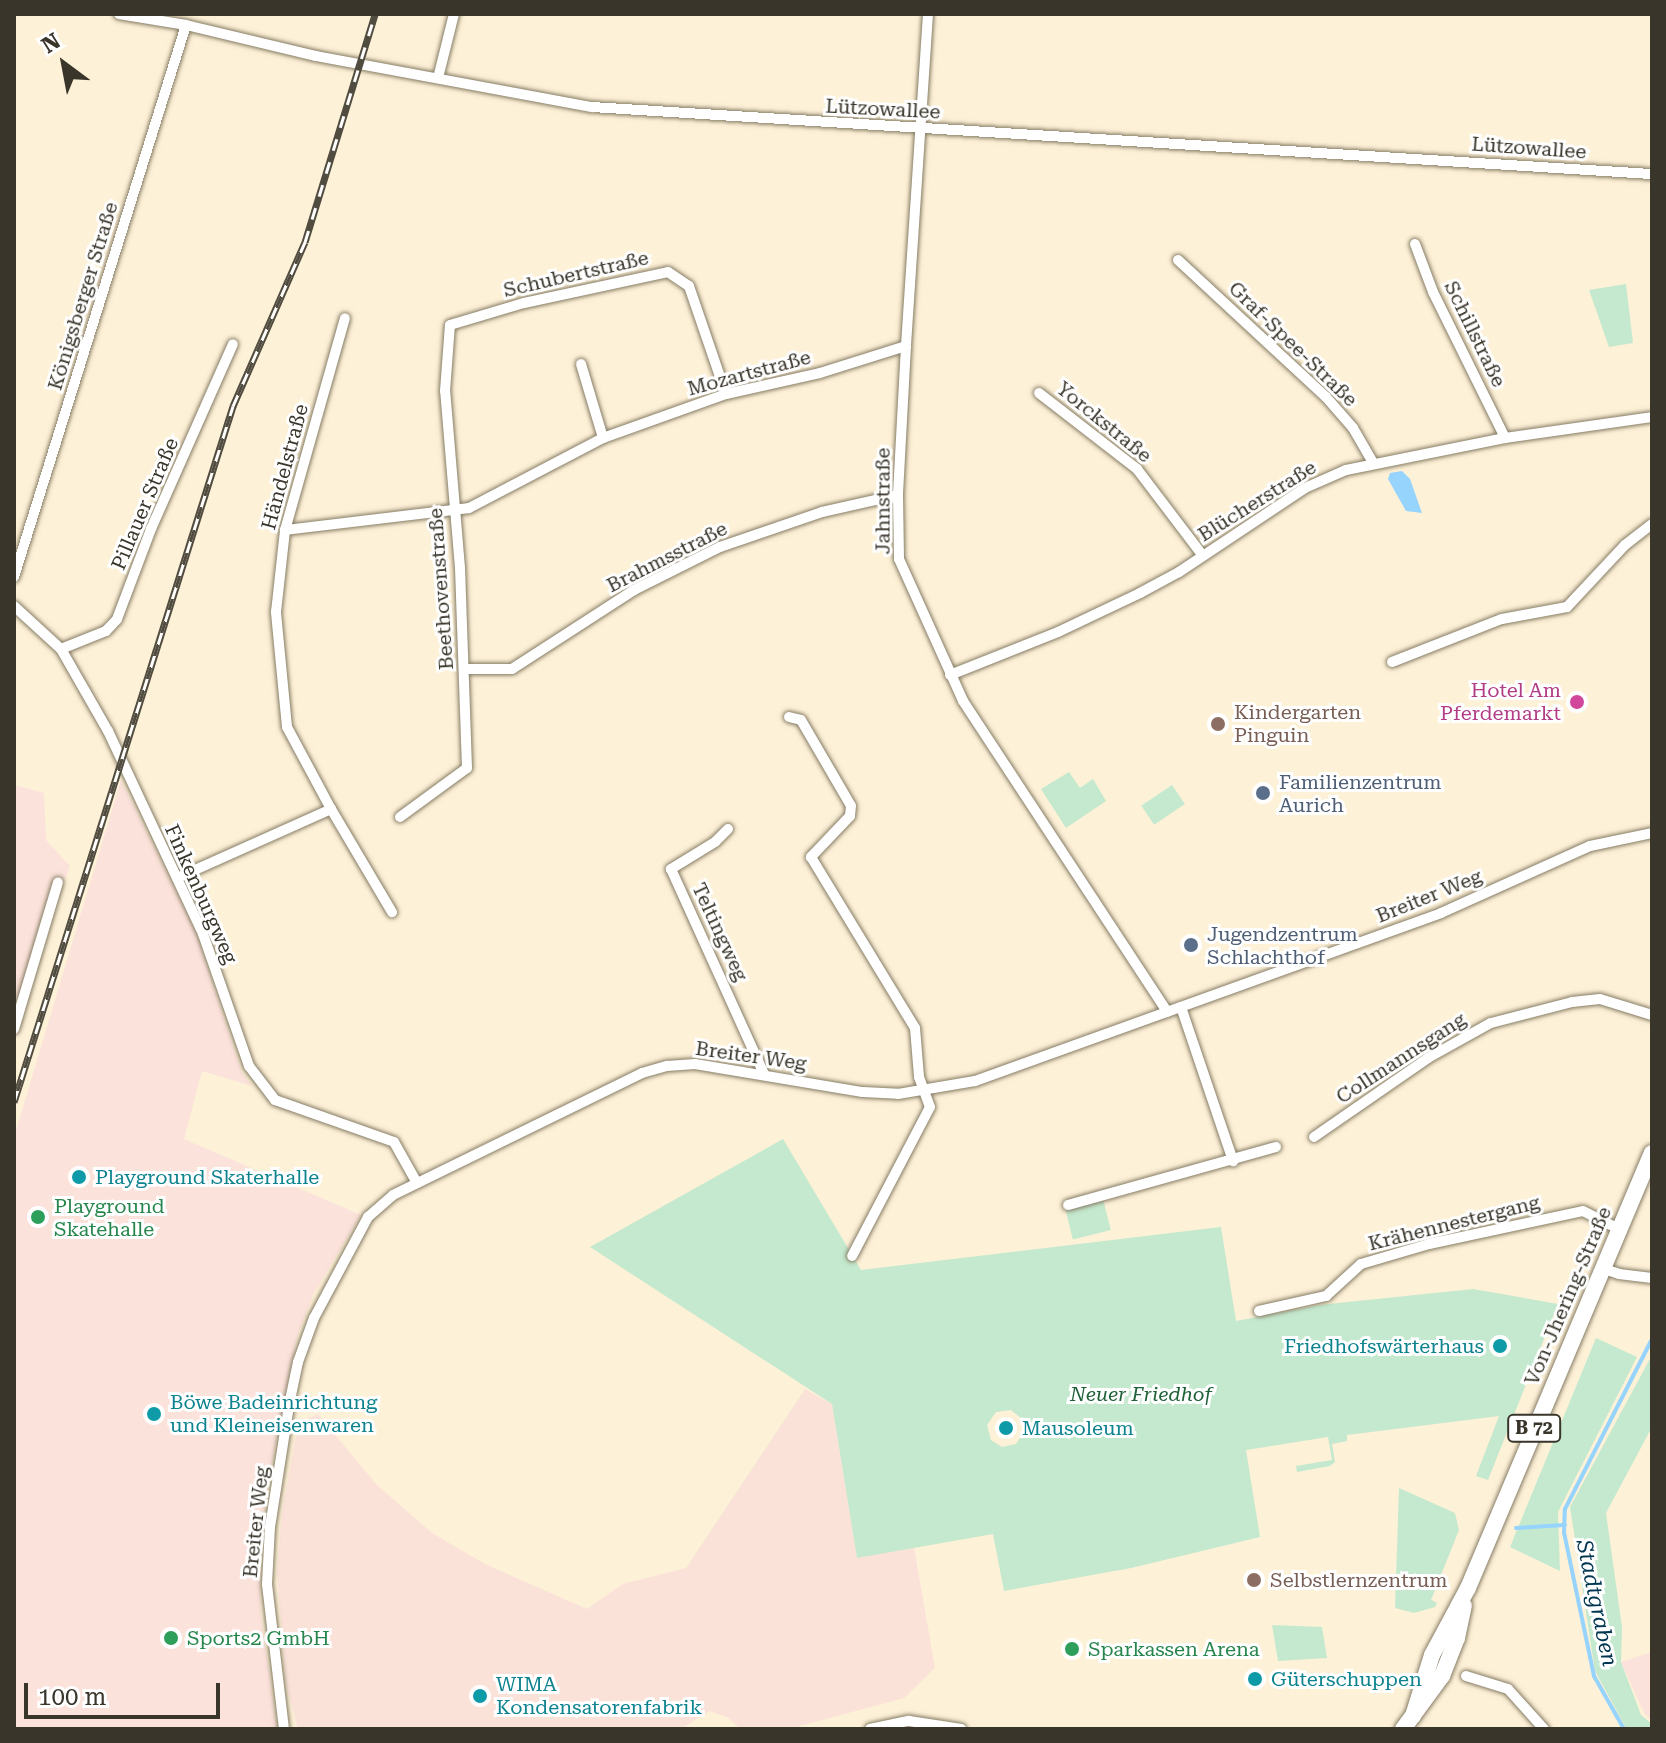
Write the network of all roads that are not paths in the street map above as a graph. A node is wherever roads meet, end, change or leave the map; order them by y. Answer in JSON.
{"nodes":[{"id":1,"x":119,"y":14,"type":"edge"},
{"id":2,"x":454,"y":14,"type":"edge"},
{"id":3,"x":928,"y":14,"type":"edge"},
{"id":4,"x":186,"y":25,"type":"junction"},
{"id":5,"x":438,"y":78,"type":"junction"},
{"id":6,"x":918,"y":129,"type":"junction"},
{"id":7,"x":1652,"y":174,"type":"edge"},
{"id":8,"x":1415,"y":244,"type":"dead end"},
{"id":9,"x":1178,"y":260,"type":"dead end"},
{"id":10,"x":345,"y":318,"type":"dead end"},
{"id":11,"x":450,"y":325,"type":"joint"},
{"id":12,"x":233,"y":344,"type":"dead end"},
{"id":13,"x":906,"y":346,"type":"junction"},
{"id":14,"x":581,"y":364,"type":"dead end"},
{"id":15,"x":1039,"y":393,"type":"dead end"},
{"id":16,"x":726,"y":394,"type":"junction"},
{"id":17,"x":1652,"y":417,"type":"edge"},
{"id":18,"x":603,"y":438,"type":"junction"},
{"id":19,"x":1505,"y":438,"type":"junction"},
{"id":20,"x":1373,"y":462,"type":"junction"},
{"id":21,"x":898,"y":495,"type":"junction"},
{"id":22,"x":454,"y":511,"type":"junction"},
{"id":23,"x":1652,"y":524,"type":"edge"},
{"id":24,"x":285,"y":530,"type":"junction"},
{"id":25,"x":1203,"y":556,"type":"junction"},
{"id":26,"x":14,"y":577,"type":"edge"},
{"id":27,"x":14,"y":606,"type":"edge"},
{"id":28,"x":61,"y":649,"type":"junction"},
{"id":29,"x":1392,"y":662,"type":"dead end"},
{"id":30,"x":464,"y":669,"type":"junction"},
{"id":31,"x":950,"y":675,"type":"junction"},
{"id":32,"x":789,"y":717,"type":"dead end"},
{"id":33,"x":331,"y":809,"type":"junction"},
{"id":34,"x":400,"y":817,"type":"dead end"},
{"id":35,"x":728,"y":829,"type":"dead end"},
{"id":36,"x":1652,"y":833,"type":"edge"},
{"id":37,"x":177,"y":878,"type":"junction"},
{"id":38,"x":58,"y":882,"type":"dead end"},
{"id":39,"x":392,"y":912,"type":"dead end"},
{"id":40,"x":1181,"y":1007,"type":"junction"},
{"id":41,"x":1167,"y":1012,"type":"junction"},
{"id":42,"x":1652,"y":1015,"type":"edge"},
{"id":43,"x":14,"y":1029,"type":"edge"},
{"id":44,"x":764,"y":1074,"type":"junction"},
{"id":45,"x":926,"y":1092,"type":"junction"},
{"id":46,"x":1314,"y":1137,"type":"dead end"},
{"id":47,"x":1276,"y":1147,"type":"dead end"},
{"id":48,"x":1652,"y":1153,"type":"edge"},
{"id":49,"x":1233,"y":1161,"type":"junction"},
{"id":50,"x":417,"y":1183,"type":"junction"},
{"id":51,"x":1068,"y":1205,"type":"dead end"},
{"id":52,"x":1619,"y":1229,"type":"junction"},
{"id":53,"x":852,"y":1256,"type":"dead end"},
{"id":54,"x":1601,"y":1268,"type":"junction"},
{"id":55,"x":1652,"y":1278,"type":"edge"},
{"id":56,"x":1259,"y":1311,"type":"dead end"},
{"id":57,"x":1466,"y":1676,"type":"dead end"},
{"id":58,"x":1408,"y":1722,"type":"edge"},
{"id":59,"x":284,"y":1729,"type":"edge"},
{"id":60,"x":870,"y":1729,"type":"edge"},
{"id":61,"x":961,"y":1729,"type":"edge"},
{"id":62,"x":1544,"y":1729,"type":"edge"}],
"edges":[{"from":1,"to":4,"type":"street","name":"Lützowallee"},
{"from":2,"to":5,"type":"street"},
{"from":3,"to":6,"type":"street","name":"Jahnstraße"},
{"from":4,"to":5,"type":"street","name":"Lützowallee"},
{"from":4,"to":26,"type":"street","name":"Königsberger Straße"},
{"from":5,"to":6,"type":"street","name":"Lützowallee"},
{"from":6,"to":7,"type":"street","name":"Lützowallee"},
{"from":6,"to":13,"type":"street","name":"Jahnstraße"},
{"from":8,"to":19,"type":"street","name":"Schillstraße"},
{"from":9,"to":20,"type":"street","name":"Graf-Spee-Straße"},
{"from":10,"to":24,"type":"street","name":"Händelstraße"},
{"from":11,"to":16,"type":"street","name":"Schubertstraße"},
{"from":11,"to":22,"type":"street","name":"Beethovenstraße"},
{"from":12,"to":28,"type":"street","name":"Pillauer Straße"},
{"from":13,"to":16,"type":"street","name":"Mozartstraße"},
{"from":13,"to":21,"type":"street","name":"Jahnstraße"},
{"from":14,"to":18,"type":"street"},
{"from":15,"to":25,"type":"street","name":"Yorckstraße"},
{"from":16,"to":18,"type":"street","name":"Mozartstraße"},
{"from":17,"to":19,"type":"street","name":"Blücherstraße"},
{"from":18,"to":22,"type":"street","name":"Mozartstraße"},
{"from":19,"to":20,"type":"street","name":"Blücherstraße"},
{"from":20,"to":25,"type":"street","name":"Blücherstraße"},
{"from":21,"to":30,"type":"street","name":"Brahmsstraße"},
{"from":21,"to":31,"type":"street","name":"Jahnstraße"},
{"from":22,"to":24,"type":"street","name":"Mozartstraße"},
{"from":22,"to":30,"type":"street","name":"Beethovenstraße"},
{"from":23,"to":29,"type":"street"},
{"from":24,"to":33,"type":"street","name":"Händelstraße"},
{"from":25,"to":31,"type":"street","name":"Blücherstraße"},
{"from":27,"to":28,"type":"street","name":"Finkenburgweg"},
{"from":28,"to":37,"type":"street","name":"Finkenburgweg"},
{"from":30,"to":34,"type":"street","name":"Beethovenstraße"},
{"from":31,"to":41,"type":"street","name":"Jahnstraße"},
{"from":32,"to":45,"type":"street"},
{"from":33,"to":37,"type":"street"},
{"from":33,"to":39,"type":"street","name":"Händelstraße"},
{"from":35,"to":44,"type":"street","name":"Teltingweg"},
{"from":36,"to":40,"type":"street","name":"Breiter Weg"},
{"from":37,"to":50,"type":"street","name":"Finkenburgweg"},
{"from":38,"to":43,"type":"street"},
{"from":40,"to":41,"type":"street","name":"Breiter Weg"},
{"from":40,"to":49,"type":"street"},
{"from":41,"to":45,"type":"street","name":"Breiter Weg"},
{"from":42,"to":46,"type":"street","name":"Collmannsgang"},
{"from":44,"to":45,"type":"street","name":"Breiter Weg"},
{"from":44,"to":50,"type":"street","name":"Breiter Weg"},
{"from":45,"to":53,"type":"street"},
{"from":47,"to":49,"type":"street"},
{"from":48,"to":52,"type":"main road","name":"Von-Jhering-Straße","number":"B 72"},
{"from":49,"to":51,"type":"street"},
{"from":50,"to":59,"type":"street","name":"Breiter Weg"},
{"from":52,"to":54,"type":"main road","name":"Von-Jhering-Straße","number":"B 72"},
{"from":52,"to":56,"type":"street","name":"Krähennestergang"},
{"from":54,"to":55,"type":"street"},
{"from":54,"to":58,"type":"main road","name":"Von-Jhering-Straße","number":"B 72"},
{"from":57,"to":62,"type":"street"},
{"from":60,"to":61,"type":"street"}]}
